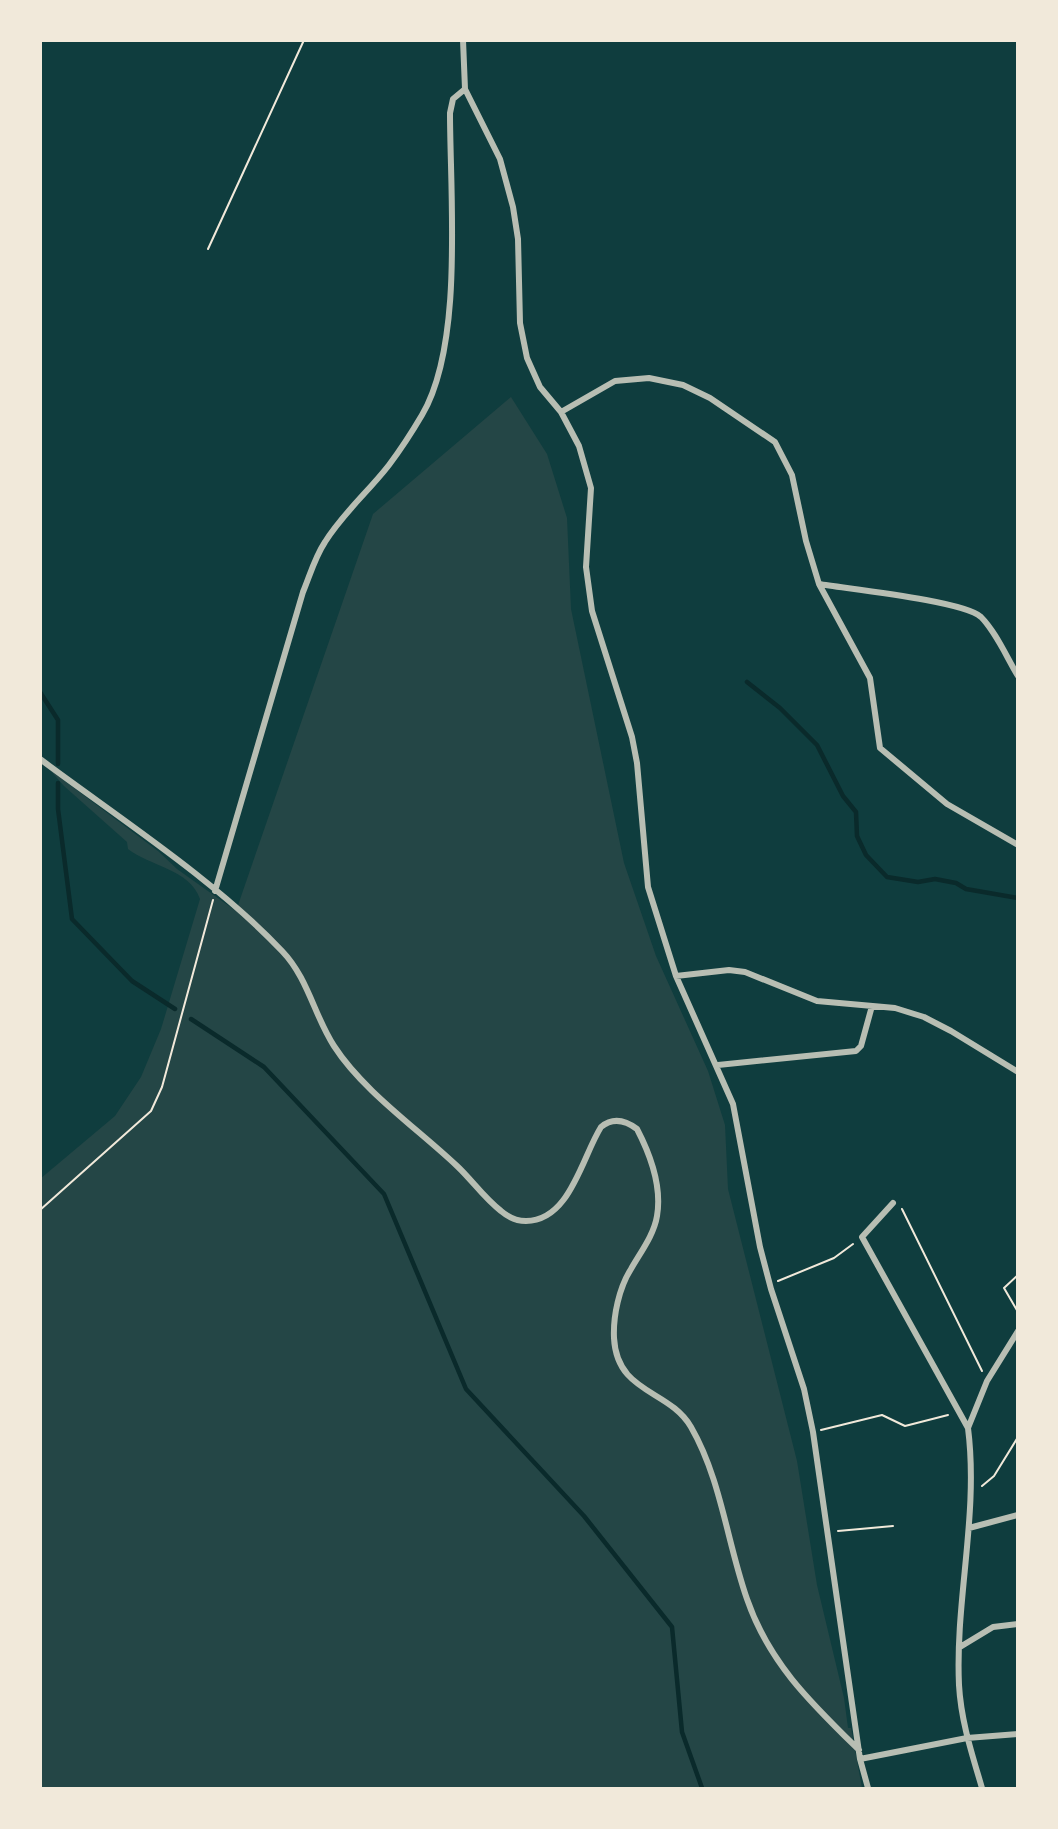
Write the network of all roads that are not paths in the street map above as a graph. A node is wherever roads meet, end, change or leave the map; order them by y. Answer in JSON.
{"nodes":[{"id":1,"x":463,"y":40,"type":"edge"},
{"id":2,"x":465,"y":89,"type":"junction"},
{"id":3,"x":561,"y":412,"type":"junction"},
{"id":4,"x":819,"y":584,"type":"junction"},
{"id":5,"x":1017,"y":676,"type":"edge"},
{"id":6,"x":40,"y":759,"type":"edge"},
{"id":7,"x":1017,"y":845,"type":"edge"},
{"id":8,"x":215,"y":891,"type":"junction"},
{"id":9,"x":676,"y":976,"type":"junction"},
{"id":10,"x":872,"y":1006,"type":"junction"},
{"id":11,"x":718,"y":1065,"type":"junction"},
{"id":12,"x":1017,"y":1072,"type":"edge"},
{"id":13,"x":893,"y":1203,"type":"road end"},
{"id":14,"x":1017,"y":1332,"type":"edge"},
{"id":15,"x":968,"y":1428,"type":"junction"},
{"id":16,"x":1017,"y":1515,"type":"edge"},
{"id":17,"x":969,"y":1528,"type":"junction"},
{"id":18,"x":1017,"y":1624,"type":"edge"},
{"id":19,"x":960,"y":1647,"type":"junction"},
{"id":20,"x":1017,"y":1734,"type":"edge"},
{"id":21,"x":967,"y":1738,"type":"junction"},
{"id":22,"x":859,"y":1750,"type":"junction"},
{"id":23,"x":860,"y":1759,"type":"junction"},
{"id":24,"x":868,"y":1788,"type":"edge"},
{"id":25,"x":982,"y":1788,"type":"edge"}],
"edges":[{"from":1,"to":2,"type":"street"},
{"from":2,"to":3,"type":"street"},
{"from":2,"to":8,"type":"street"},
{"from":3,"to":4,"type":"street"},
{"from":3,"to":9,"type":"street"},
{"from":4,"to":5,"type":"street"},
{"from":4,"to":7,"type":"street"},
{"from":6,"to":8,"type":"street"},
{"from":8,"to":22,"type":"street"},
{"from":9,"to":10,"type":"street"},
{"from":9,"to":11,"type":"street"},
{"from":10,"to":11,"type":"street"},
{"from":10,"to":12,"type":"street"},
{"from":11,"to":22,"type":"street"},
{"from":13,"to":15,"type":"street"},
{"from":14,"to":15,"type":"street"},
{"from":15,"to":17,"type":"street"},
{"from":16,"to":17,"type":"street"},
{"from":17,"to":19,"type":"street"},
{"from":18,"to":19,"type":"street"},
{"from":19,"to":21,"type":"street"},
{"from":20,"to":21,"type":"street"},
{"from":21,"to":23,"type":"street"},
{"from":21,"to":25,"type":"street"},
{"from":22,"to":23,"type":"street"},
{"from":23,"to":24,"type":"street"}]}
